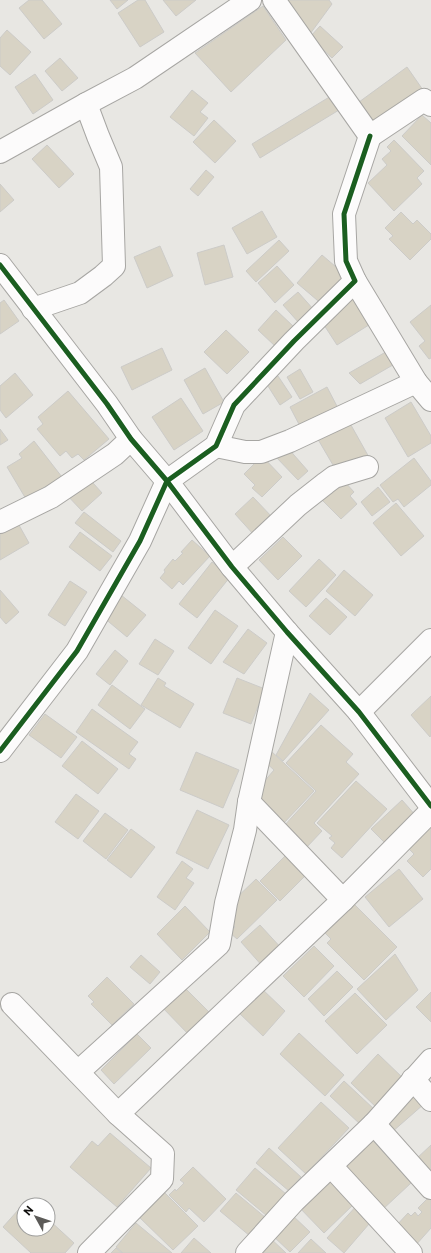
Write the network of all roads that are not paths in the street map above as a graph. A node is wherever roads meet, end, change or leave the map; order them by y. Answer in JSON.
{"nodes":[{"id":1,"x":274,"y":0,"type":"edge"},
{"id":2,"x":243,"y":2,"type":"edge"},
{"id":3,"x":86,"y":104,"type":"junction"},
{"id":4,"x":431,"y":105,"type":"edge"},
{"id":5,"x":370,"y":136,"type":"junction"},
{"id":6,"x":0,"y":152,"type":"edge"},
{"id":7,"x":0,"y":265,"type":"edge"},
{"id":8,"x":355,"y":281,"type":"junction"},
{"id":9,"x":33,"y":309,"type":"junction"},
{"id":10,"x":416,"y":382,"type":"junction"},
{"id":11,"x":431,"y":400,"type":"edge"},
{"id":12,"x":131,"y":439,"type":"junction"},
{"id":13,"x":216,"y":446,"type":"junction"},
{"id":14,"x":368,"y":467,"type":"dead end"},
{"id":15,"x":167,"y":481,"type":"junction"},
{"id":16,"x":0,"y":522,"type":"edge"},
{"id":17,"x":232,"y":567,"type":"junction"},
{"id":18,"x":287,"y":632,"type":"junction"},
{"id":19,"x":431,"y":640,"type":"edge"},
{"id":20,"x":359,"y":712,"type":"junction"},
{"id":21,"x":0,"y":751,"type":"edge"},
{"id":22,"x":249,"y":802,"type":"junction"},
{"id":23,"x":431,"y":806,"type":"edge"},
{"id":24,"x":431,"y":811,"type":"edge"},
{"id":25,"x":344,"y":900,"type":"junction"},
{"id":26,"x":12,"y":1004,"type":"dead end"},
{"id":27,"x":431,"y":1060,"type":"edge"},
{"id":28,"x":78,"y":1072,"type":"junction"},
{"id":29,"x":413,"y":1079,"type":"junction"},
{"id":30,"x":431,"y":1100,"type":"edge"},
{"id":31,"x":118,"y":1114,"type":"junction"},
{"id":32,"x":374,"y":1124,"type":"junction"},
{"id":33,"x":331,"y":1166,"type":"junction"},
{"id":34,"x":431,"y":1188,"type":"edge"},
{"id":35,"x":249,"y":1252,"type":"edge"},
{"id":36,"x":89,"y":1253,"type":"edge"},
{"id":37,"x":412,"y":1253,"type":"edge"}],
"edges":[{"from":1,"to":5,"type":"street"},
{"from":2,"to":3,"type":"street"},
{"from":3,"to":6,"type":"street"},
{"from":3,"to":9,"type":"street"},
{"from":4,"to":5,"type":"street"},
{"from":5,"to":8,"type":"street"},
{"from":7,"to":9,"type":"street"},
{"from":8,"to":10,"type":"street"},
{"from":8,"to":13,"type":"street"},
{"from":9,"to":12,"type":"street"},
{"from":10,"to":11,"type":"street"},
{"from":10,"to":13,"type":"street"},
{"from":12,"to":15,"type":"street"},
{"from":12,"to":16,"type":"street"},
{"from":13,"to":15,"type":"street"},
{"from":14,"to":17,"type":"street"},
{"from":15,"to":17,"type":"street"},
{"from":15,"to":21,"type":"street"},
{"from":17,"to":18,"type":"street"},
{"from":18,"to":20,"type":"street"},
{"from":18,"to":22,"type":"street"},
{"from":19,"to":20,"type":"street"},
{"from":20,"to":23,"type":"street"},
{"from":22,"to":25,"type":"street"},
{"from":22,"to":28,"type":"street"},
{"from":24,"to":25,"type":"street"},
{"from":25,"to":31,"type":"street"},
{"from":26,"to":28,"type":"street"},
{"from":27,"to":29,"type":"street"},
{"from":28,"to":31,"type":"street"},
{"from":29,"to":30,"type":"street"},
{"from":29,"to":32,"type":"street"},
{"from":31,"to":36,"type":"street"},
{"from":32,"to":33,"type":"street"},
{"from":32,"to":34,"type":"street"},
{"from":33,"to":35,"type":"street"},
{"from":33,"to":37,"type":"street"}]}
